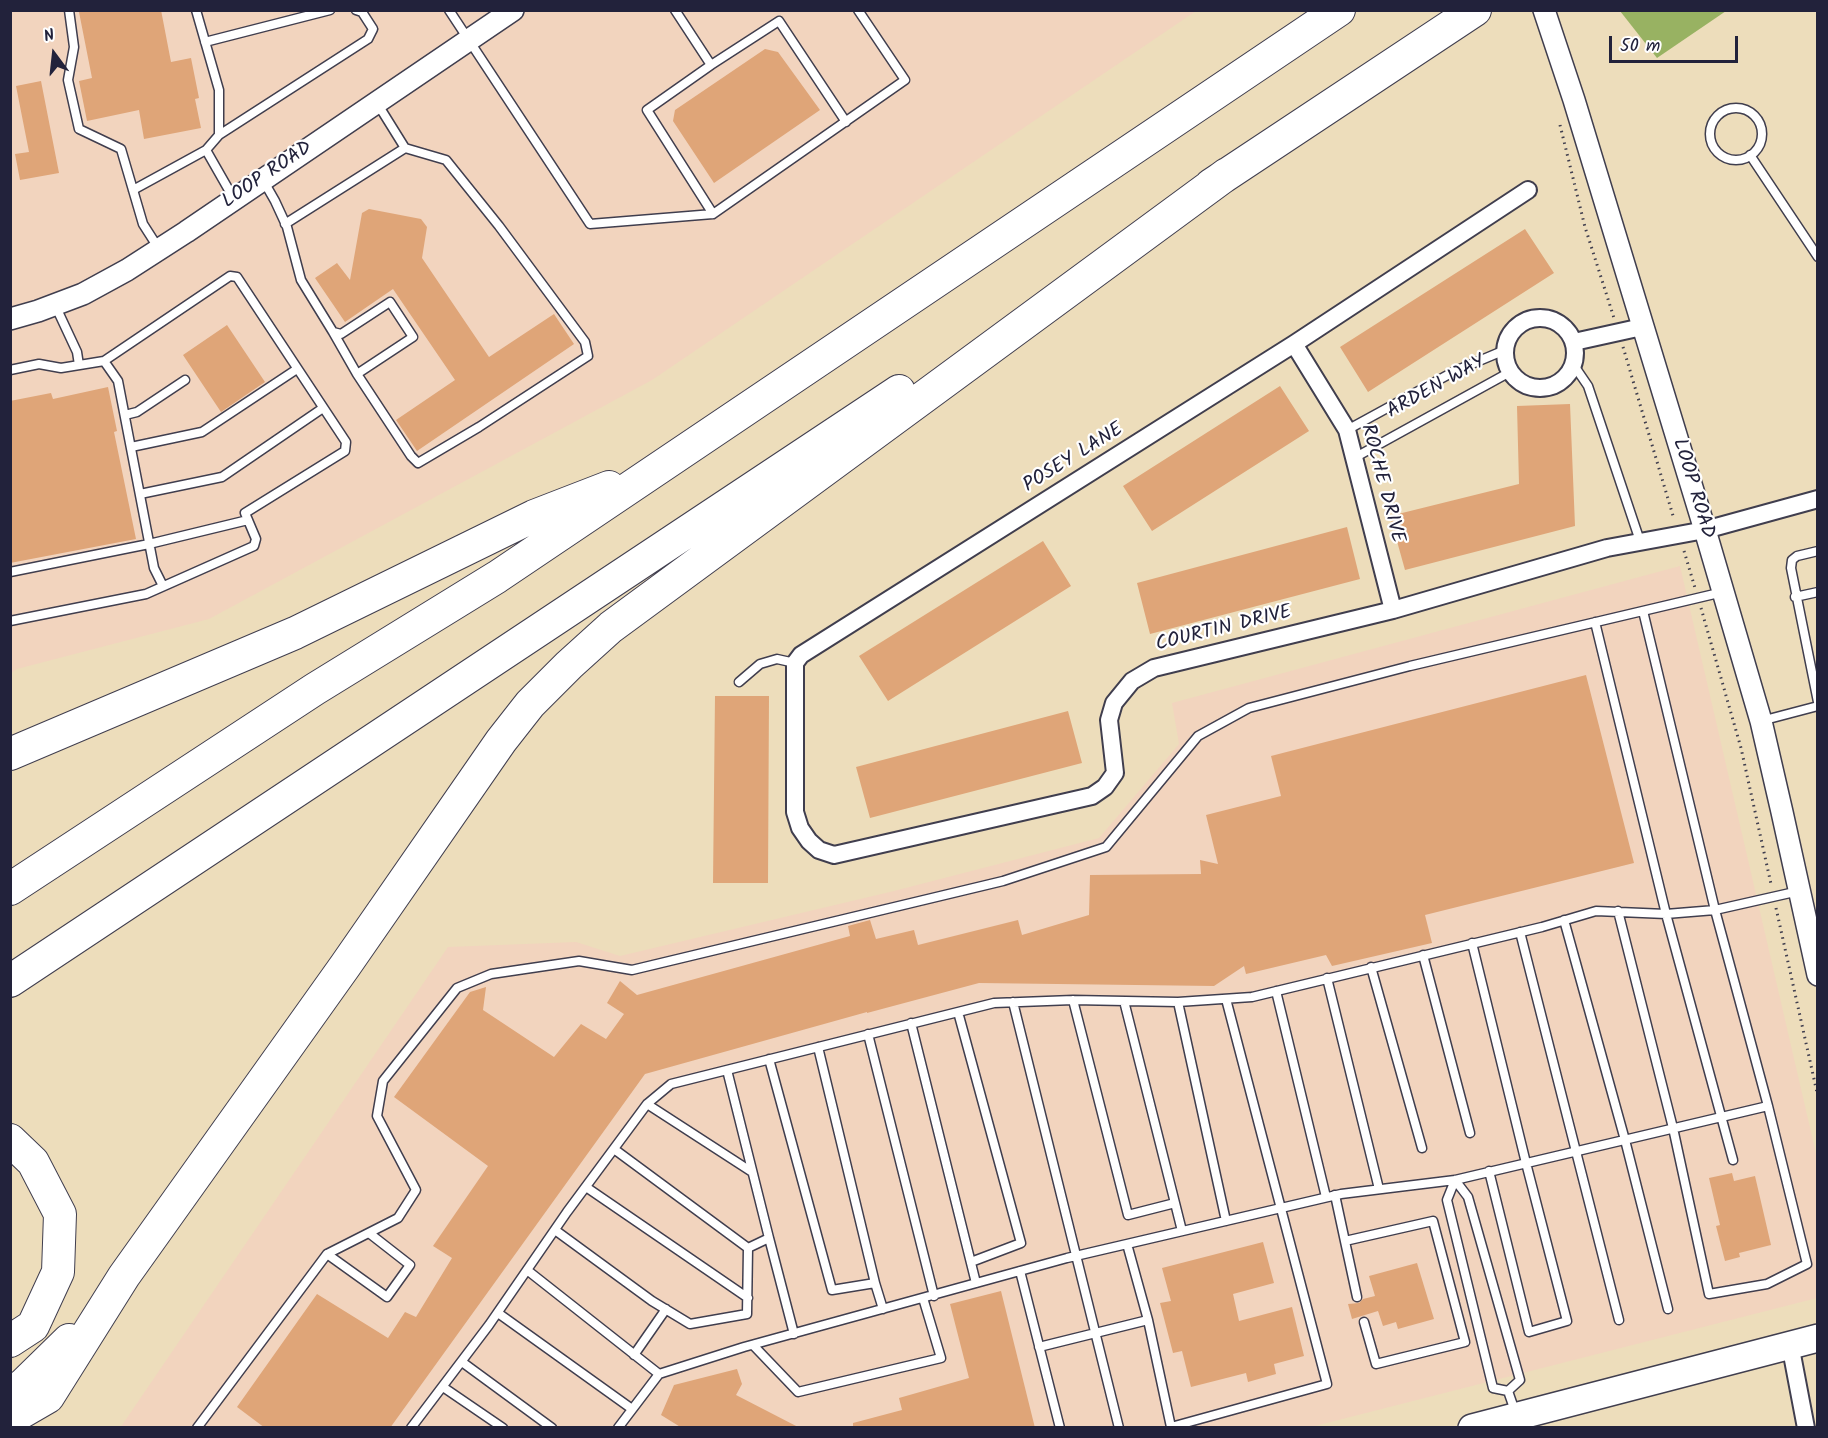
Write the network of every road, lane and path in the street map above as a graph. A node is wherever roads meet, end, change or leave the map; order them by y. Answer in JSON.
{"nodes":[{"id":1,"x":69,"y":10,"type":"edge"},
{"id":2,"x":196,"y":10,"type":"edge"},
{"id":3,"x":330,"y":10,"type":"edge"},
{"id":4,"x":356,"y":10,"type":"edge"},
{"id":5,"x":449,"y":10,"type":"edge"},
{"id":6,"x":513,"y":10,"type":"edge"},
{"id":7,"x":675,"y":10,"type":"edge"},
{"id":8,"x":858,"y":10,"type":"edge"},
{"id":9,"x":1339,"y":10,"type":"edge"},
{"id":10,"x":1475,"y":10,"type":"edge"},
{"id":11,"x":1544,"y":10,"type":"edge"},
{"id":12,"x":468,"y":41,"type":"junction"},
{"id":13,"x":205,"y":42,"type":"junction"},
{"id":14,"x":711,"y":65,"type":"junction"},
{"id":15,"x":376,"y":103,"type":"junction"},
{"id":16,"x":1559,"y":120,"type":"dead end"},
{"id":17,"x":846,"y":122,"type":"junction"},
{"id":18,"x":219,"y":135,"type":"junction"},
{"id":19,"x":405,"y":148,"type":"junction"},
{"id":20,"x":206,"y":150,"type":"junction"},
{"id":21,"x":1750,"y":155,"type":"junction"},
{"id":22,"x":1227,"y":174,"type":"junction"},
{"id":23,"x":263,"y":180,"type":"junction"},
{"id":24,"x":134,"y":190,"type":"junction"},
{"id":25,"x":1528,"y":190,"type":"dead end"},
{"id":26,"x":234,"y":199,"type":"junction"},
{"id":27,"x":713,"y":214,"type":"junction"},
{"id":28,"x":285,"y":224,"type":"junction"},
{"id":29,"x":159,"y":249,"type":"junction"},
{"id":30,"x":1818,"y":257,"type":"edge"},
{"id":31,"x":1609,"y":302,"type":"dead end"},
{"id":32,"x":55,"y":305,"type":"junction"},
{"id":33,"x":10,"y":319,"type":"edge"},
{"id":34,"x":1642,"y":327,"type":"junction"},
{"id":35,"x":333,"y":332,"type":"junction"},
{"id":36,"x":1574,"y":342,"type":"junction"},
{"id":37,"x":1294,"y":344,"type":"junction"},
{"id":38,"x":1505,"y":350,"type":"junction"},
{"id":39,"x":104,"y":362,"type":"junction"},
{"id":40,"x":1628,"y":363,"type":"dead end"},
{"id":41,"x":1574,"y":364,"type":"junction"},
{"id":42,"x":78,"y":365,"type":"junction"},
{"id":43,"x":297,"y":369,"type":"junction"},
{"id":44,"x":10,"y":370,"type":"edge"},
{"id":45,"x":1510,"y":372,"type":"junction"},
{"id":46,"x":357,"y":374,"type":"junction"},
{"id":47,"x":185,"y":380,"type":"dead end"},
{"id":48,"x":323,"y":408,"type":"junction"},
{"id":49,"x":124,"y":415,"type":"junction"},
{"id":50,"x":1347,"y":430,"type":"junction"},
{"id":51,"x":131,"y":447,"type":"junction"},
{"id":52,"x":1353,"y":458,"type":"junction"},
{"id":53,"x":665,"y":465,"type":"junction"},
{"id":54,"x":140,"y":494,"type":"junction"},
{"id":55,"x":1818,"y":499,"type":"edge"},
{"id":56,"x":1673,"y":515,"type":"dead end"},
{"id":57,"x":248,"y":520,"type":"junction"},
{"id":58,"x":1705,"y":530,"type":"junction"},
{"id":59,"x":1640,"y":541,"type":"junction"},
{"id":60,"x":150,"y":544,"type":"junction"},
{"id":61,"x":1818,"y":551,"type":"edge"},
{"id":62,"x":1684,"y":552,"type":"dead end"},
{"id":63,"x":10,"y":572,"type":"edge"},
{"id":64,"x":163,"y":586,"type":"junction"},
{"id":65,"x":1723,"y":592,"type":"junction"},
{"id":66,"x":1818,"y":592,"type":"edge"},
{"id":67,"x":1795,"y":597,"type":"junction"},
{"id":68,"x":1698,"y":598,"type":"junction"},
{"id":69,"x":1393,"y":610,"type":"junction"},
{"id":70,"x":1643,"y":610,"type":"junction"},
{"id":71,"x":10,"y":621,"type":"edge"},
{"id":72,"x":1594,"y":622,"type":"junction"},
{"id":73,"x":795,"y":663,"type":"junction"},
{"id":74,"x":740,"y":682,"type":"dead end"},
{"id":75,"x":1818,"y":702,"type":"edge"},
{"id":76,"x":1818,"y":706,"type":"edge"},
{"id":77,"x":1761,"y":721,"type":"junction"},
{"id":78,"x":10,"y":754,"type":"edge"},
{"id":79,"x":10,"y":889,"type":"edge"},
{"id":80,"x":1799,"y":891,"type":"junction"},
{"id":81,"x":1774,"y":896,"type":"junction"},
{"id":82,"x":1715,"y":910,"type":"junction"},
{"id":83,"x":1618,"y":911,"type":"junction"},
{"id":84,"x":1666,"y":914,"type":"junction"},
{"id":85,"x":1564,"y":920,"type":"junction"},
{"id":86,"x":1520,"y":932,"type":"junction"},
{"id":87,"x":1472,"y":943,"type":"junction"},
{"id":88,"x":1423,"y":954,"type":"junction"},
{"id":89,"x":1371,"y":967,"type":"junction"},
{"id":90,"x":1818,"y":975,"type":"edge"},
{"id":91,"x":1327,"y":978,"type":"junction"},
{"id":92,"x":10,"y":981,"type":"edge"},
{"id":93,"x":1276,"y":991,"type":"junction"},
{"id":94,"x":1226,"y":999,"type":"junction"},
{"id":95,"x":1073,"y":1000,"type":"junction"},
{"id":96,"x":1124,"y":1001,"type":"junction"},
{"id":97,"x":1013,"y":1002,"type":"junction"},
{"id":98,"x":1178,"y":1002,"type":"junction"},
{"id":99,"x":958,"y":1011,"type":"junction"},
{"id":100,"x":911,"y":1023,"type":"junction"},
{"id":101,"x":868,"y":1034,"type":"junction"},
{"id":102,"x":818,"y":1047,"type":"junction"},
{"id":103,"x":769,"y":1059,"type":"junction"},
{"id":104,"x":727,"y":1070,"type":"junction"},
{"id":105,"x":1818,"y":1096,"type":"edge"},
{"id":106,"x":647,"y":1104,"type":"junction"},
{"id":107,"x":1768,"y":1106,"type":"junction"},
{"id":108,"x":1722,"y":1117,"type":"junction"},
{"id":109,"x":1673,"y":1128,"type":"junction"},
{"id":110,"x":1470,"y":1133,"type":"dead end"},
{"id":111,"x":10,"y":1140,"type":"edge"},
{"id":112,"x":1625,"y":1140,"type":"junction"},
{"id":113,"x":1422,"y":1148,"type":"dead end"},
{"id":114,"x":614,"y":1149,"type":"junction"},
{"id":115,"x":1576,"y":1151,"type":"junction"},
{"id":116,"x":1733,"y":1160,"type":"dead end"},
{"id":117,"x":1526,"y":1163,"type":"junction"},
{"id":118,"x":752,"y":1172,"type":"junction"},
{"id":119,"x":1489,"y":1172,"type":"junction"},
{"id":120,"x":1455,"y":1180,"type":"junction"},
{"id":121,"x":586,"y":1187,"type":"junction"},
{"id":122,"x":1379,"y":1189,"type":"junction"},
{"id":123,"x":1330,"y":1196,"type":"junction"},
{"id":124,"x":1175,"y":1203,"type":"junction"},
{"id":125,"x":1280,"y":1208,"type":"junction"},
{"id":126,"x":1226,"y":1221,"type":"junction"},
{"id":127,"x":555,"y":1230,"type":"junction"},
{"id":128,"x":1182,"y":1231,"type":"junction"},
{"id":129,"x":369,"y":1233,"type":"junction"},
{"id":130,"x":769,"y":1238,"type":"junction"},
{"id":131,"x":1345,"y":1241,"type":"junction"},
{"id":132,"x":1127,"y":1244,"type":"junction"},
{"id":133,"x":748,"y":1248,"type":"junction"},
{"id":134,"x":327,"y":1254,"type":"junction"},
{"id":135,"x":1077,"y":1256,"type":"junction"},
{"id":136,"x":971,"y":1262,"type":"junction"},
{"id":137,"x":527,"y":1270,"type":"junction"},
{"id":138,"x":1020,"y":1271,"type":"junction"},
{"id":139,"x":875,"y":1283,"type":"junction"},
{"id":140,"x":976,"y":1283,"type":"junction"},
{"id":141,"x":112,"y":1295,"type":"junction"},
{"id":142,"x":933,"y":1296,"type":"junction"},
{"id":143,"x":1357,"y":1297,"type":"dead end"},
{"id":144,"x":748,"y":1298,"type":"junction"},
{"id":145,"x":923,"y":1298,"type":"junction"},
{"id":146,"x":666,"y":1309,"type":"junction"},
{"id":147,"x":1668,"y":1309,"type":"dead end"},
{"id":148,"x":883,"y":1310,"type":"junction"},
{"id":149,"x":498,"y":1313,"type":"junction"},
{"id":150,"x":1148,"y":1320,"type":"junction"},
{"id":151,"x":1619,"y":1320,"type":"dead end"},
{"id":152,"x":1364,"y":1322,"type":"dead end"},
{"id":153,"x":1096,"y":1333,"type":"junction"},
{"id":154,"x":794,"y":1334,"type":"junction"},
{"id":155,"x":1818,"y":1338,"type":"edge"},
{"id":156,"x":10,"y":1341,"type":"edge"},
{"id":157,"x":1790,"y":1344,"type":"junction"},
{"id":158,"x":753,"y":1345,"type":"junction"},
{"id":159,"x":1039,"y":1347,"type":"junction"},
{"id":160,"x":634,"y":1355,"type":"junction"},
{"id":161,"x":462,"y":1362,"type":"junction"},
{"id":162,"x":659,"y":1374,"type":"junction"},
{"id":163,"x":443,"y":1387,"type":"junction"},
{"id":164,"x":10,"y":1394,"type":"edge"},
{"id":165,"x":632,"y":1409,"type":"junction"},
{"id":166,"x":1515,"y":1412,"type":"edge"},
{"id":167,"x":10,"y":1419,"type":"edge"},
{"id":168,"x":618,"y":1427,"type":"edge"},
{"id":169,"x":197,"y":1428,"type":"edge"},
{"id":170,"x":411,"y":1428,"type":"edge"},
{"id":171,"x":503,"y":1428,"type":"edge"},
{"id":172,"x":552,"y":1428,"type":"edge"},
{"id":173,"x":1060,"y":1428,"type":"edge"},
{"id":174,"x":1119,"y":1428,"type":"edge"},
{"id":175,"x":1472,"y":1428,"type":"edge"},
{"id":176,"x":1806,"y":1428,"type":"edge"}],
"edges":[{"from":1,"to":24,"type":"lane"},
{"from":2,"to":13,"type":"lane"},
{"from":3,"to":13,"type":"lane"},
{"from":4,"to":18,"type":"lane"},
{"from":5,"to":12,"type":"lane"},
{"from":6,"to":12,"type":"street","name":"LOOP ROAD"},
{"from":7,"to":14,"type":"lane"},
{"from":8,"to":17,"type":"lane"},
{"from":9,"to":53,"type":"highway"},
{"from":10,"to":22,"type":"highway"},
{"from":11,"to":34,"type":"street","name":"LOOP ROAD"},
{"from":12,"to":15,"type":"street","name":"LOOP ROAD"},
{"from":12,"to":27,"type":"lane"},
{"from":13,"to":18,"type":"lane"},
{"from":14,"to":17,"type":"lane"},
{"from":14,"to":27,"type":"lane"},
{"from":15,"to":19,"type":"lane"},
{"from":15,"to":23,"type":"street","name":"LOOP ROAD"},
{"from":16,"to":31,"type":"path"},
{"from":17,"to":27,"type":"lane"},
{"from":18,"to":20,"type":"lane"},
{"from":19,"to":28,"type":"lane"},
{"from":19,"to":46,"type":"lane"},
{"from":20,"to":24,"type":"lane"},
{"from":20,"to":26,"type":"lane"},
{"from":21,"to":21,"type":"lane"},
{"from":21,"to":30,"type":"lane"},
{"from":22,"to":92,"type":"highway"},
{"from":22,"to":141,"type":"highway"},
{"from":23,"to":26,"type":"street","name":"LOOP ROAD"},
{"from":23,"to":28,"type":"lane"},
{"from":24,"to":29,"type":"lane"},
{"from":25,"to":37,"type":"street","name":"POSEY LANE"},
{"from":26,"to":29,"type":"street","name":"LOOP ROAD"},
{"from":28,"to":35,"type":"lane"},
{"from":29,"to":32,"type":"street","name":"LOOP ROAD"},
{"from":32,"to":33,"type":"street","name":"LOOP ROAD"},
{"from":32,"to":42,"type":"lane"},
{"from":34,"to":36,"type":"street"},
{"from":34,"to":58,"type":"street","name":"LOOP ROAD"},
{"from":35,"to":46,"type":"lane"},
{"from":35,"to":46,"type":"lane"},
{"from":36,"to":38,"type":"street","name":"ARDEN WAY"},
{"from":36,"to":41,"type":"street"},
{"from":37,"to":50,"type":"street","name":"ROCHE DRIVE"},
{"from":37,"to":73,"type":"street","name":"POSEY LANE"},
{"from":38,"to":45,"type":"street","name":"ARDEN WAY"},
{"from":38,"to":50,"type":"lane"},
{"from":39,"to":42,"type":"lane"},
{"from":39,"to":43,"type":"lane"},
{"from":39,"to":49,"type":"lane"},
{"from":40,"to":56,"type":"path"},
{"from":41,"to":45,"type":"street","name":"ARDEN WAY"},
{"from":41,"to":59,"type":"lane"},
{"from":42,"to":44,"type":"lane"},
{"from":43,"to":48,"type":"lane"},
{"from":43,"to":51,"type":"lane"},
{"from":45,"to":52,"type":"lane","name":"ARDEN WAY"},
{"from":47,"to":49,"type":"lane"},
{"from":48,"to":54,"type":"lane"},
{"from":48,"to":57,"type":"lane"},
{"from":49,"to":51,"type":"lane"},
{"from":50,"to":52,"type":"street","name":"ROCHE DRIVE"},
{"from":51,"to":54,"type":"lane"},
{"from":52,"to":69,"type":"street","name":"ROCHE DRIVE"},
{"from":53,"to":78,"type":"highway"},
{"from":53,"to":79,"type":"highway"},
{"from":54,"to":60,"type":"lane"},
{"from":55,"to":58,"type":"street","name":"COURTIN DRIVE"},
{"from":57,"to":60,"type":"lane"},
{"from":57,"to":64,"type":"lane"},
{"from":58,"to":59,"type":"street","name":"COURTIN DRIVE"},
{"from":58,"to":65,"type":"street","name":"LOOP ROAD"},
{"from":59,"to":69,"type":"street","name":"COURTIN DRIVE"},
{"from":60,"to":63,"type":"lane"},
{"from":60,"to":64,"type":"lane"},
{"from":61,"to":67,"type":"lane"},
{"from":62,"to":68,"type":"path"},
{"from":64,"to":71,"type":"lane"},
{"from":65,"to":68,"type":"lane"},
{"from":65,"to":77,"type":"street","name":"LOOP ROAD"},
{"from":66,"to":67,"type":"lane"},
{"from":67,"to":75,"type":"lane"},
{"from":68,"to":70,"type":"lane"},
{"from":68,"to":81,"type":"path"},
{"from":69,"to":73,"type":"street","name":"COURTIN DRIVE"},
{"from":70,"to":72,"type":"lane"},
{"from":70,"to":82,"type":"lane"},
{"from":72,"to":84,"type":"lane"},
{"from":72,"to":129,"type":"lane"},
{"from":73,"to":74,"type":"lane"},
{"from":76,"to":77,"type":"lane"},
{"from":77,"to":80,"type":"street","name":"LOOP ROAD"},
{"from":80,"to":81,"type":"lane"},
{"from":80,"to":90,"type":"street","name":"LOOP ROAD"},
{"from":81,"to":82,"type":"lane"},
{"from":81,"to":105,"type":"path"},
{"from":82,"to":84,"type":"lane"},
{"from":82,"to":107,"type":"lane"},
{"from":83,"to":84,"type":"lane"},
{"from":83,"to":85,"type":"lane"},
{"from":83,"to":109,"type":"lane"},
{"from":84,"to":108,"type":"lane"},
{"from":85,"to":86,"type":"lane"},
{"from":85,"to":112,"type":"lane"},
{"from":86,"to":87,"type":"lane"},
{"from":86,"to":115,"type":"lane"},
{"from":87,"to":88,"type":"lane"},
{"from":87,"to":117,"type":"lane"},
{"from":88,"to":89,"type":"lane"},
{"from":88,"to":110,"type":"lane"},
{"from":89,"to":91,"type":"lane"},
{"from":89,"to":113,"type":"lane"},
{"from":91,"to":93,"type":"lane"},
{"from":91,"to":122,"type":"lane"},
{"from":93,"to":94,"type":"lane"},
{"from":93,"to":123,"type":"lane"},
{"from":94,"to":98,"type":"lane"},
{"from":94,"to":125,"type":"lane"},
{"from":95,"to":96,"type":"lane"},
{"from":95,"to":97,"type":"lane"},
{"from":95,"to":124,"type":"lane"},
{"from":96,"to":98,"type":"lane"},
{"from":96,"to":124,"type":"lane"},
{"from":97,"to":99,"type":"lane"},
{"from":97,"to":135,"type":"lane"},
{"from":98,"to":126,"type":"lane"},
{"from":99,"to":100,"type":"lane"},
{"from":99,"to":136,"type":"lane"},
{"from":100,"to":101,"type":"lane"},
{"from":100,"to":136,"type":"lane"},
{"from":101,"to":102,"type":"lane"},
{"from":101,"to":142,"type":"lane"},
{"from":102,"to":103,"type":"lane"},
{"from":102,"to":139,"type":"lane"},
{"from":103,"to":104,"type":"lane"},
{"from":103,"to":139,"type":"lane"},
{"from":104,"to":106,"type":"lane"},
{"from":104,"to":118,"type":"lane"},
{"from":106,"to":114,"type":"lane"},
{"from":106,"to":118,"type":"lane"},
{"from":107,"to":108,"type":"lane"},
{"from":107,"to":109,"type":"lane"},
{"from":108,"to":109,"type":"lane"},
{"from":108,"to":116,"type":"lane"},
{"from":109,"to":112,"type":"lane"},
{"from":111,"to":156,"type":"highway"},
{"from":112,"to":115,"type":"lane"},
{"from":112,"to":147,"type":"lane"},
{"from":114,"to":121,"type":"lane"},
{"from":114,"to":133,"type":"lane"},
{"from":115,"to":117,"type":"lane"},
{"from":115,"to":151,"type":"lane"},
{"from":117,"to":119,"type":"lane"},
{"from":117,"to":119,"type":"lane"},
{"from":118,"to":130,"type":"lane"},
{"from":119,"to":120,"type":"lane"},
{"from":120,"to":122,"type":"lane"},
{"from":120,"to":166,"type":"lane"},
{"from":120,"to":166,"type":"lane"},
{"from":121,"to":127,"type":"lane"},
{"from":121,"to":144,"type":"lane"},
{"from":122,"to":123,"type":"lane"},
{"from":123,"to":125,"type":"lane"},
{"from":123,"to":131,"type":"lane"},
{"from":124,"to":128,"type":"lane"},
{"from":125,"to":126,"type":"lane"},
{"from":125,"to":150,"type":"lane"},
{"from":126,"to":128,"type":"lane"},
{"from":127,"to":137,"type":"lane"},
{"from":127,"to":146,"type":"lane"},
{"from":128,"to":132,"type":"lane"},
{"from":129,"to":134,"type":"lane"},
{"from":129,"to":134,"type":"lane"},
{"from":130,"to":133,"type":"lane"},
{"from":130,"to":154,"type":"lane"},
{"from":131,"to":143,"type":"lane"},
{"from":131,"to":152,"type":"lane"},
{"from":132,"to":135,"type":"lane"},
{"from":132,"to":150,"type":"lane"},
{"from":133,"to":144,"type":"lane"},
{"from":134,"to":169,"type":"lane"},
{"from":135,"to":138,"type":"lane"},
{"from":135,"to":153,"type":"lane"},
{"from":136,"to":140,"type":"lane"},
{"from":137,"to":149,"type":"lane"},
{"from":137,"to":160,"type":"lane"},
{"from":138,"to":140,"type":"lane"},
{"from":138,"to":159,"type":"lane"},
{"from":139,"to":148,"type":"lane"},
{"from":140,"to":142,"type":"lane"},
{"from":141,"to":164,"type":"highway"},
{"from":141,"to":167,"type":"highway"},
{"from":142,"to":145,"type":"lane"},
{"from":144,"to":146,"type":"lane"},
{"from":145,"to":148,"type":"lane"},
{"from":145,"to":158,"type":"lane"},
{"from":146,"to":160,"type":"lane"},
{"from":148,"to":154,"type":"lane"},
{"from":149,"to":161,"type":"lane"},
{"from":149,"to":165,"type":"lane"},
{"from":150,"to":153,"type":"lane"},
{"from":153,"to":159,"type":"lane"},
{"from":153,"to":174,"type":"lane"},
{"from":154,"to":158,"type":"lane"},
{"from":155,"to":157,"type":"main road"},
{"from":157,"to":166,"type":"main road"},
{"from":157,"to":176,"type":"street"},
{"from":158,"to":162,"type":"lane"},
{"from":159,"to":173,"type":"lane"},
{"from":160,"to":162,"type":"lane"},
{"from":161,"to":163,"type":"lane"},
{"from":161,"to":172,"type":"lane"},
{"from":162,"to":165,"type":"lane"},
{"from":163,"to":170,"type":"lane"},
{"from":163,"to":171,"type":"lane"},
{"from":165,"to":168,"type":"lane"},
{"from":166,"to":175,"type":"main road"}]}
